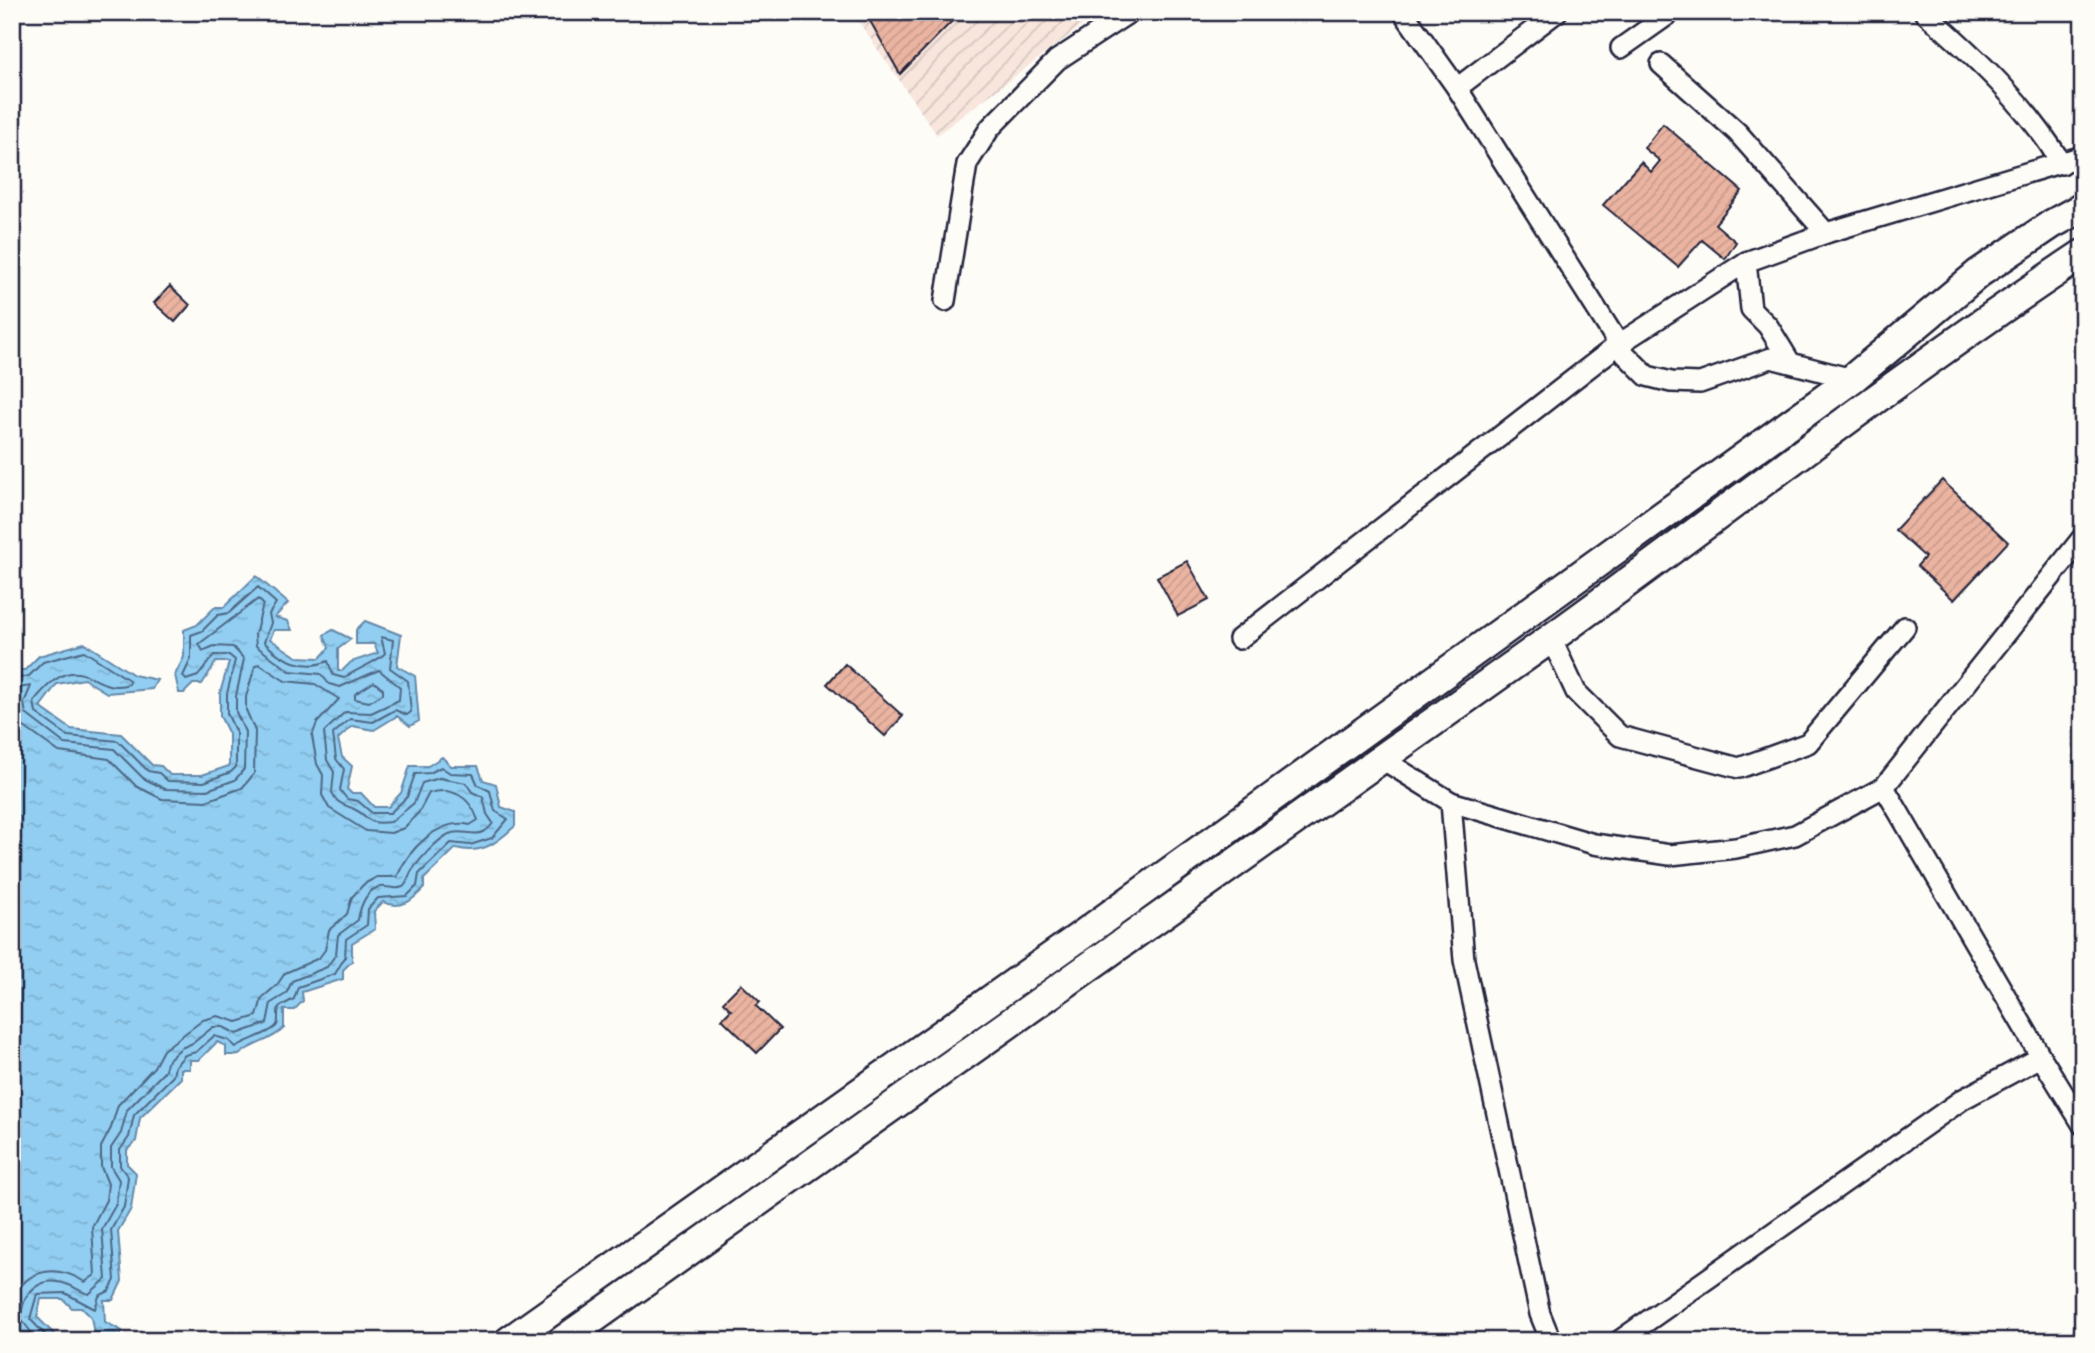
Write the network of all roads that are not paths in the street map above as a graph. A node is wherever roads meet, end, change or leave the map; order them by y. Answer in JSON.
{"nodes":[{"id":1,"x":1130,"y":12,"type":"edge"},
{"id":2,"x":1403,"y":12,"type":"edge"},
{"id":3,"x":1558,"y":12,"type":"edge"},
{"id":4,"x":1672,"y":12,"type":"edge"},
{"id":5,"x":1924,"y":12,"type":"edge"},
{"id":6,"x":1621,"y":48,"type":"dead end"},
{"id":7,"x":1661,"y":64,"type":"dead end"},
{"id":8,"x":1457,"y":88,"type":"junction"},
{"id":9,"x":2083,"y":156,"type":"edge"},
{"id":10,"x":2062,"y":164,"type":"junction"},
{"id":11,"x":2083,"y":207,"type":"edge"},
{"id":12,"x":1826,"y":233,"type":"junction"},
{"id":13,"x":2083,"y":254,"type":"edge"},
{"id":14,"x":1746,"y":262,"type":"junction"},
{"id":15,"x":945,"y":301,"type":"dead end"},
{"id":16,"x":1619,"y":344,"type":"junction"},
{"id":17,"x":1790,"y":362,"type":"junction"},
{"id":18,"x":1852,"y":379,"type":"junction"},
{"id":19,"x":2083,"y":537,"type":"edge"},
{"id":20,"x":1905,"y":626,"type":"dead end"},
{"id":21,"x":1551,"y":638,"type":"junction"},
{"id":22,"x":1239,"y":639,"type":"dead end"},
{"id":23,"x":1382,"y":759,"type":"junction"},
{"id":24,"x":1884,"y":787,"type":"junction"},
{"id":25,"x":1451,"y":802,"type":"junction"},
{"id":26,"x":2041,"y":1057,"type":"junction"},
{"id":27,"x":2083,"y":1125,"type":"edge"},
{"id":28,"x":509,"y":1341,"type":"edge"},
{"id":29,"x":562,"y":1341,"type":"edge"},
{"id":30,"x":1551,"y":1341,"type":"edge"},
{"id":31,"x":1619,"y":1341,"type":"edge"}],
"edges":[{"from":1,"to":15,"type":"street"},
{"from":2,"to":8,"type":"street"},
{"from":3,"to":8,"type":"street"},
{"from":4,"to":6,"type":"street"},
{"from":5,"to":10,"type":"street"},
{"from":7,"to":12,"type":"street"},
{"from":8,"to":16,"type":"street"},
{"from":9,"to":10,"type":"street"},
{"from":10,"to":12,"type":"street"},
{"from":11,"to":18,"type":"highway"},
{"from":12,"to":14,"type":"street"},
{"from":13,"to":21,"type":"highway"},
{"from":14,"to":16,"type":"street"},
{"from":14,"to":17,"type":"street"},
{"from":16,"to":17,"type":"street"},
{"from":16,"to":22,"type":"street"},
{"from":17,"to":18,"type":"street"},
{"from":18,"to":28,"type":"highway"},
{"from":19,"to":24,"type":"street"},
{"from":20,"to":21,"type":"street"},
{"from":21,"to":23,"type":"highway"},
{"from":23,"to":25,"type":"street"},
{"from":23,"to":29,"type":"highway"},
{"from":24,"to":25,"type":"street"},
{"from":24,"to":26,"type":"street"},
{"from":25,"to":30,"type":"street"},
{"from":26,"to":27,"type":"street"},
{"from":26,"to":31,"type":"street"}]}
